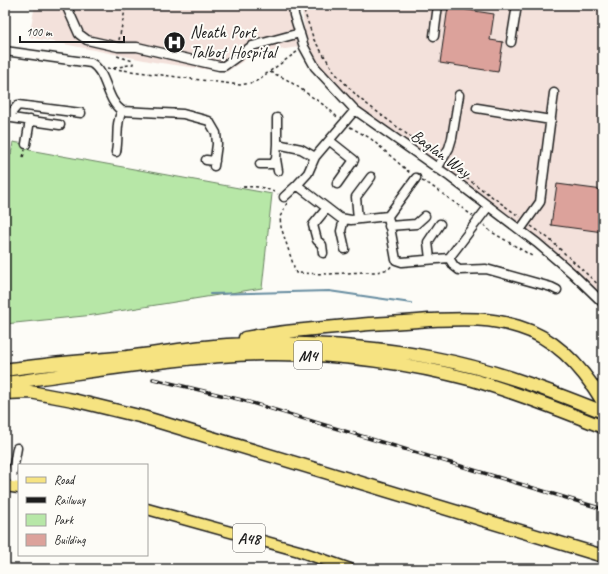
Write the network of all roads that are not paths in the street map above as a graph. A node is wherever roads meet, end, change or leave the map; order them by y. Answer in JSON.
{"nodes":[{"id":1,"x":66,"y":5,"type":"edge"},
{"id":2,"x":293,"y":5,"type":"edge"},
{"id":3,"x":438,"y":5,"type":"edge"},
{"id":4,"x":517,"y":5,"type":"edge"},
{"id":5,"x":300,"y":33,"type":"junction"},
{"id":6,"x":434,"y":36,"type":"dead end"},
{"id":7,"x":511,"y":42,"type":"dead end"},
{"id":8,"x":5,"y":51,"type":"edge"},
{"id":9,"x":554,"y":93,"type":"dead end"},
{"id":10,"x":459,"y":94,"type":"dead end"},
{"id":11,"x":477,"y":108,"type":"dead end"},
{"id":12,"x":355,"y":110,"type":"junction"},
{"id":13,"x":122,"y":111,"type":"junction"},
{"id":14,"x":81,"y":113,"type":"dead end"},
{"id":15,"x":6,"y":117,"type":"edge"},
{"id":16,"x":277,"y":118,"type":"dead end"},
{"id":17,"x":30,"y":120,"type":"junction"},
{"id":18,"x":550,"y":120,"type":"junction"},
{"id":19,"x":60,"y":124,"type":"dead end"},
{"id":20,"x":330,"y":140,"type":"junction"},
{"id":21,"x":26,"y":144,"type":"dead end"},
{"id":22,"x":278,"y":144,"type":"junction"},
{"id":23,"x":119,"y":147,"type":"dead end"},
{"id":24,"x":276,"y":158,"type":"junction"},
{"id":25,"x":315,"y":158,"type":"junction"},
{"id":26,"x":212,"y":162,"type":"dead end"},
{"id":27,"x":260,"y":164,"type":"dead end"},
{"id":28,"x":437,"y":169,"type":"junction"},
{"id":29,"x":278,"y":171,"type":"dead end"},
{"id":30,"x":371,"y":177,"type":"dead end"},
{"id":31,"x":416,"y":178,"type":"road end"},
{"id":32,"x":337,"y":184,"type":"dead end"},
{"id":33,"x":297,"y":185,"type":"junction"},
{"id":34,"x":284,"y":196,"type":"road end"},
{"id":35,"x":488,"y":207,"type":"junction"},
{"id":36,"x":327,"y":208,"type":"junction"},
{"id":37,"x":388,"y":216,"type":"junction"},
{"id":38,"x":425,"y":216,"type":"dead end"},
{"id":39,"x":344,"y":219,"type":"junction"},
{"id":40,"x":358,"y":219,"type":"junction"},
{"id":41,"x":440,"y":224,"type":"dead end"},
{"id":42,"x":389,"y":226,"type":"junction"},
{"id":43,"x":520,"y":230,"type":"junction"},
{"id":44,"x":345,"y":249,"type":"dead end"},
{"id":45,"x":323,"y":253,"type":"dead end"},
{"id":46,"x":449,"y":258,"type":"junction"},
{"id":47,"x":430,"y":259,"type":"junction"},
{"id":48,"x":557,"y":290,"type":"dead end"},
{"id":49,"x":603,"y":303,"type":"edge"},
{"id":50,"x":187,"y":349,"type":"junction"},
{"id":51,"x":5,"y":370,"type":"edge"},
{"id":52,"x":5,"y":383,"type":"edge"},
{"id":53,"x":5,"y":393,"type":"edge"},
{"id":54,"x":603,"y":402,"type":"edge"},
{"id":55,"x":603,"y":412,"type":"edge"},
{"id":56,"x":603,"y":427,"type":"edge"},
{"id":57,"x":17,"y":448,"type":"dead end"},
{"id":58,"x":18,"y":481,"type":"edge"},
{"id":59,"x":5,"y":486,"type":"edge"},
{"id":60,"x":18,"y":488,"type":"edge"},
{"id":61,"x":148,"y":509,"type":"edge"},
{"id":62,"x":603,"y":556,"type":"edge"},
{"id":63,"x":350,"y":569,"type":"edge"}],
"edges":[{"from":1,"to":5,"type":"street"},
{"from":2,"to":5,"type":"street","name":"Baglan Way"},
{"from":3,"to":6,"type":"street"},
{"from":4,"to":7,"type":"street"},
{"from":5,"to":12,"type":"street","name":"Baglan Way"},
{"from":8,"to":13,"type":"street"},
{"from":9,"to":18,"type":"street"},
{"from":10,"to":28,"type":"street"},
{"from":11,"to":18,"type":"street"},
{"from":12,"to":20,"type":"street"},
{"from":12,"to":28,"type":"street","name":"Baglan Way"},
{"from":13,"to":23,"type":"street"},
{"from":13,"to":26,"type":"street"},
{"from":14,"to":15,"type":"street"},
{"from":15,"to":17,"type":"street"},
{"from":16,"to":22,"type":"street"},
{"from":17,"to":19,"type":"street"},
{"from":17,"to":21,"type":"street"},
{"from":18,"to":43,"type":"street"},
{"from":20,"to":25,"type":"street"},
{"from":20,"to":32,"type":"street"},
{"from":22,"to":24,"type":"street"},
{"from":22,"to":25,"type":"street"},
{"from":24,"to":27,"type":"street"},
{"from":24,"to":29,"type":"street"},
{"from":25,"to":33,"type":"street"},
{"from":28,"to":35,"type":"street","name":"Baglan Way"},
{"from":30,"to":40,"type":"street"},
{"from":31,"to":37,"type":"street"},
{"from":33,"to":34,"type":"street"},
{"from":33,"to":36,"type":"street"},
{"from":35,"to":43,"type":"street","name":"Baglan Way"},
{"from":35,"to":46,"type":"street"},
{"from":36,"to":39,"type":"street"},
{"from":36,"to":45,"type":"street"},
{"from":37,"to":40,"type":"street"},
{"from":37,"to":42,"type":"street"},
{"from":38,"to":42,"type":"street"},
{"from":39,"to":40,"type":"street"},
{"from":39,"to":44,"type":"street"},
{"from":41,"to":47,"type":"street"},
{"from":42,"to":47,"type":"street"},
{"from":43,"to":49,"type":"street","name":"Baglan Way"},
{"from":46,"to":47,"type":"street"},
{"from":46,"to":48,"type":"street"},
{"from":50,"to":51,"type":"highway","number":"M4"},
{"from":50,"to":54,"type":"highway","number":"M4"},
{"from":50,"to":55,"type":"highway","number":"M4"},
{"from":52,"to":56,"type":"highway","number":"M4"},
{"from":53,"to":62,"type":"highway"},
{"from":57,"to":58,"type":"street"},
{"from":59,"to":60,"type":"main road"},
{"from":61,"to":63,"type":"main road","number":"A48"}]}
